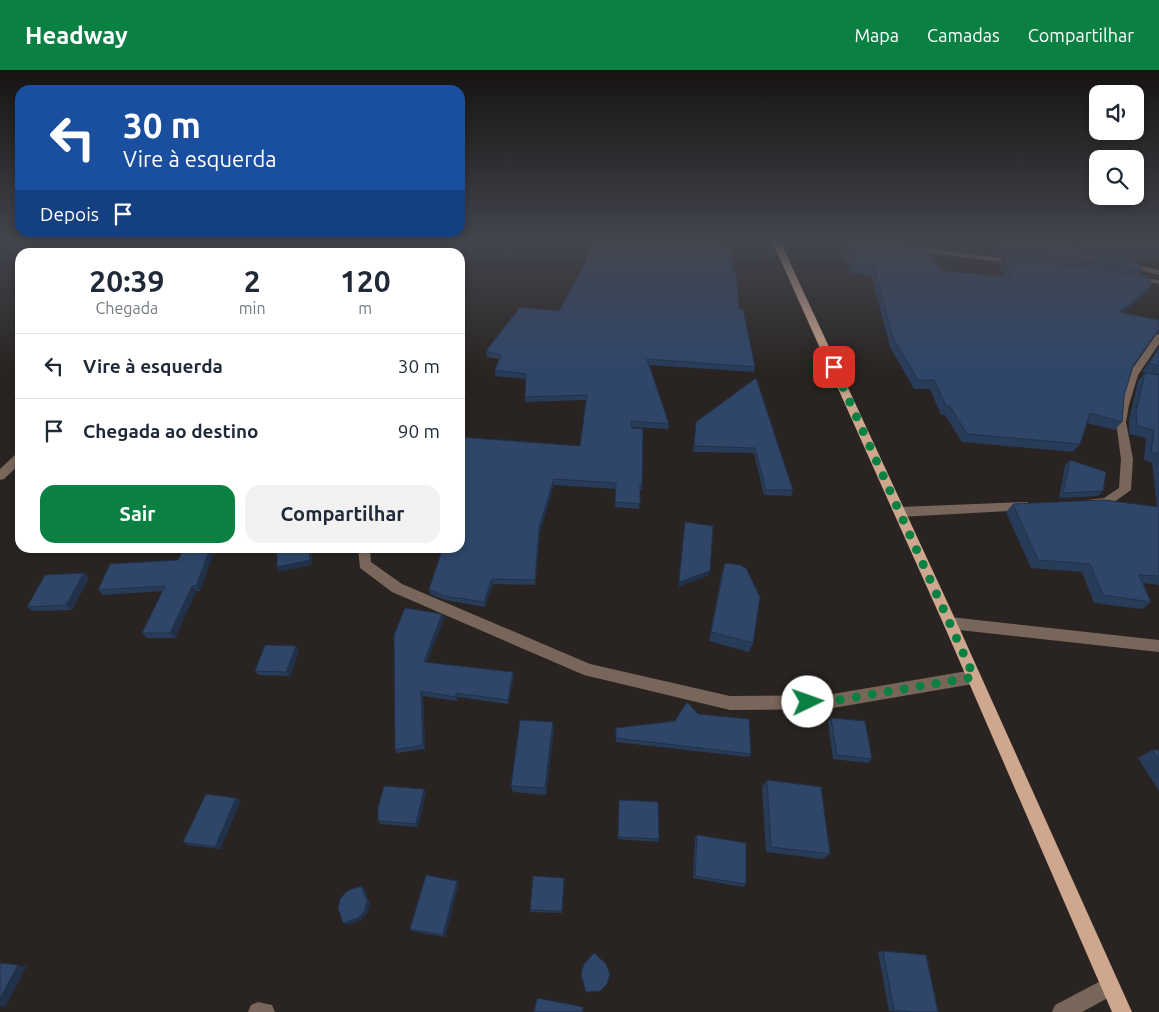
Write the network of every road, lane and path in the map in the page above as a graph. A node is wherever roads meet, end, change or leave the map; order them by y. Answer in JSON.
{"nodes":[{"id":1,"x":796,"y":285,"type":"edge"},
{"id":2,"x":1159,"y":337,"type":"edge"},
{"id":3,"x":15,"y":462,"type":"edge"},
{"id":4,"x":0,"y":476,"type":"edge"},
{"id":5,"x":1077,"y":504,"type":"edge"},
{"id":6,"x":1038,"y":506,"type":"edge"},
{"id":7,"x":900,"y":512,"type":"junction"},
{"id":8,"x":364,"y":553,"type":"edge"},
{"id":9,"x":950,"y":623,"type":"junction"},
{"id":10,"x":1159,"y":646,"type":"edge"},
{"id":11,"x":974,"y":677,"type":"junction"},
{"id":12,"x":1110,"y":986,"type":"junction"},
{"id":13,"x":258,"y":1012,"type":"edge"},
{"id":14,"x":265,"y":1012,"type":"edge"},
{"id":15,"x":1062,"y":1012,"type":"edge"},
{"id":16,"x":1122,"y":1012,"type":"edge"}],
"edges":[{"from":1,"to":7,"type":"main road"},
{"from":2,"to":5,"type":"street"},
{"from":3,"to":4,"type":"street"},
{"from":6,"to":7,"type":"street"},
{"from":7,"to":9,"type":"main road"},
{"from":8,"to":11,"type":"street"},
{"from":9,"to":10,"type":"street"},
{"from":9,"to":11,"type":"main road"},
{"from":11,"to":12,"type":"main road"},
{"from":12,"to":15,"type":"street"},
{"from":12,"to":16,"type":"main road"},
{"from":13,"to":14,"type":"street"}]}
